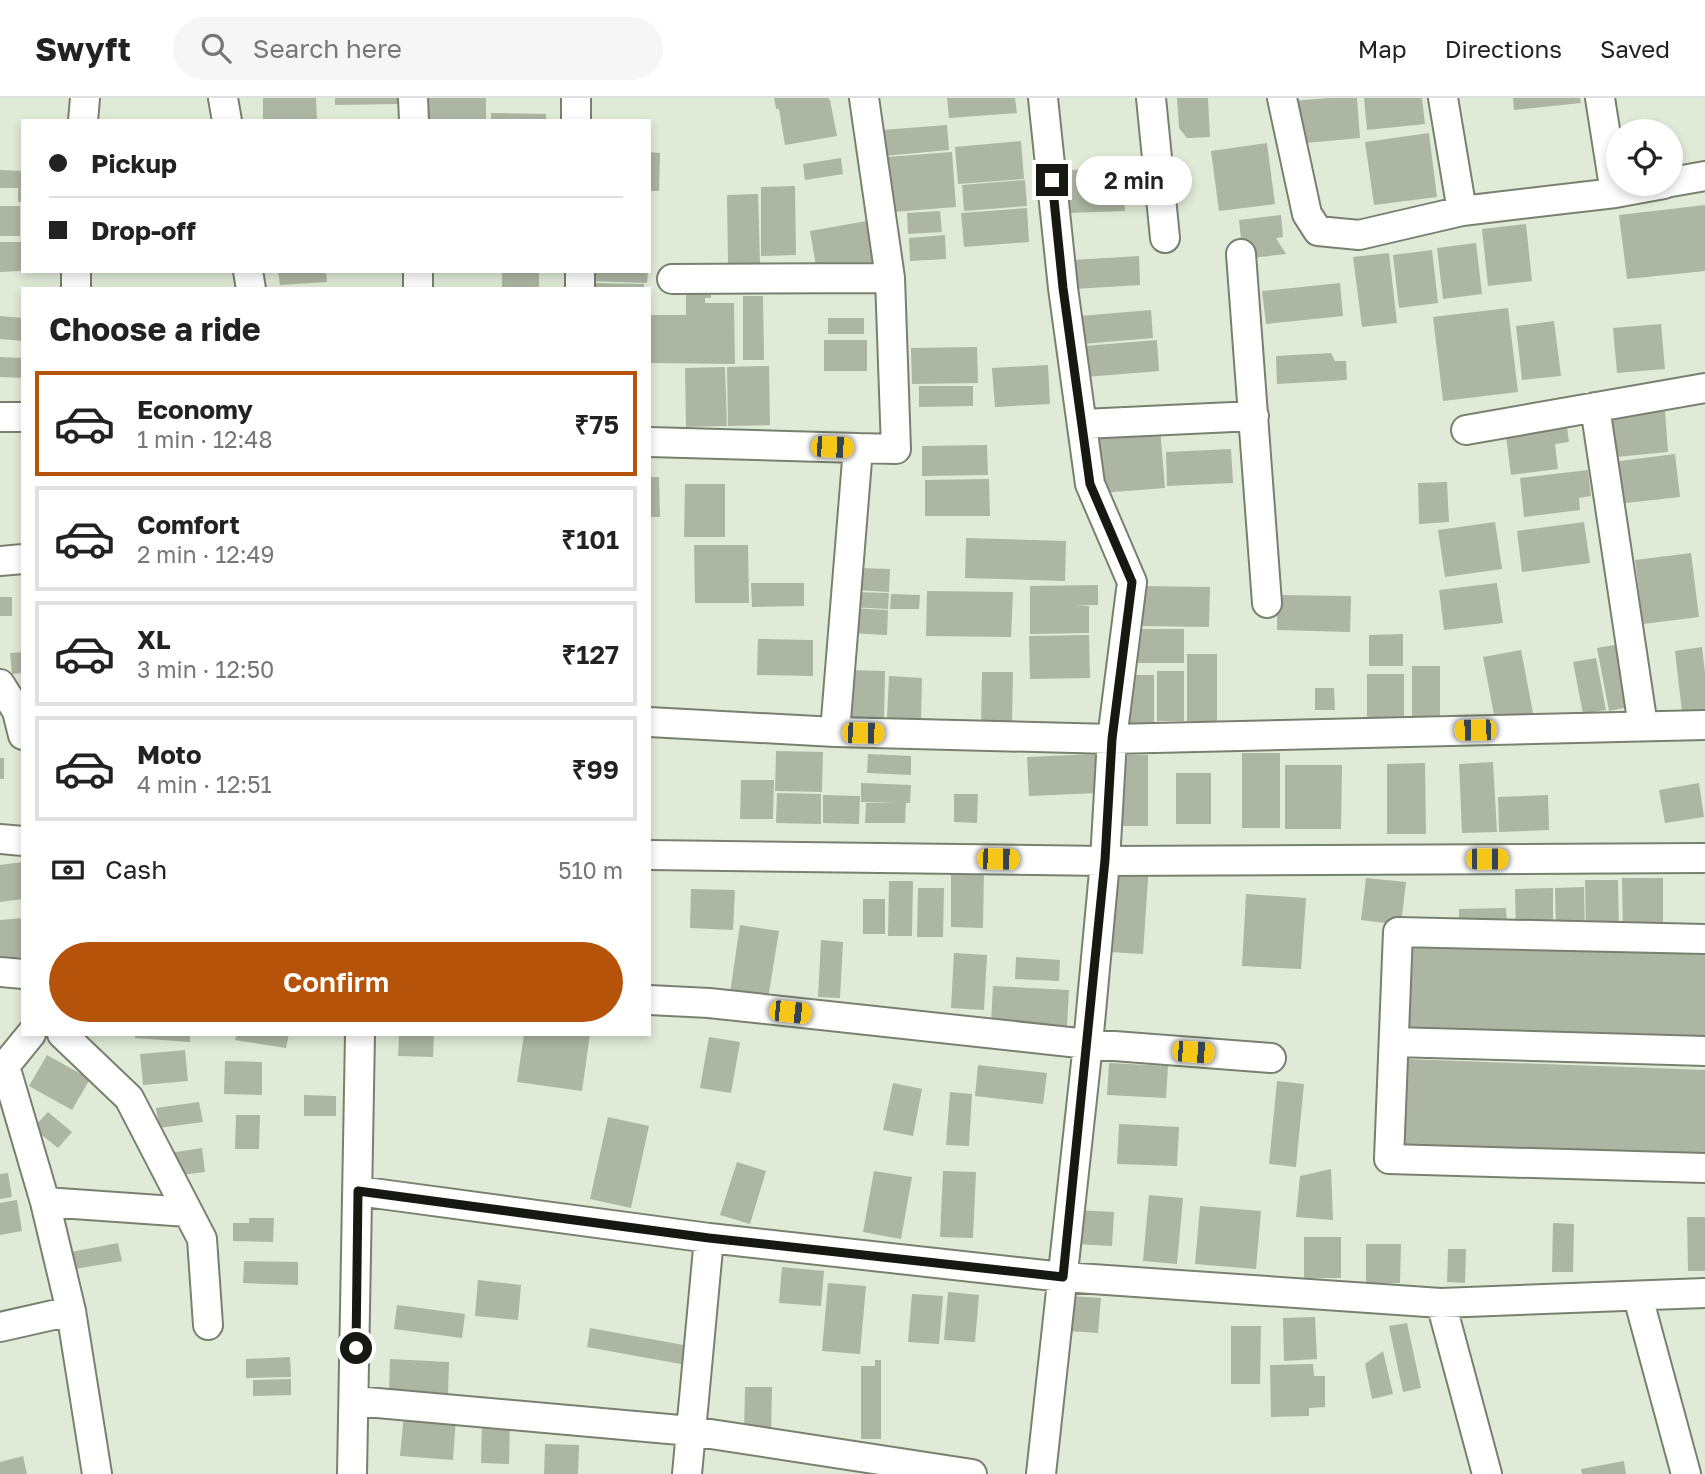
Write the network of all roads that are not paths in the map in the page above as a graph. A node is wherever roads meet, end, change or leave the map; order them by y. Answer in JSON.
{"nodes":[{"id":1,"x":85,"y":98,"type":"edge"},
{"id":2,"x":223,"y":98,"type":"edge"},
{"id":3,"x":413,"y":98,"type":"edge"},
{"id":4,"x":576,"y":98,"type":"edge"},
{"id":5,"x":863,"y":98,"type":"edge"},
{"id":6,"x":1043,"y":98,"type":"edge"},
{"id":7,"x":1151,"y":98,"type":"edge"},
{"id":8,"x":1282,"y":98,"type":"edge"},
{"id":9,"x":1443,"y":98,"type":"edge"},
{"id":10,"x":1600,"y":98,"type":"edge"},
{"id":11,"x":83,"y":119,"type":"edge"},
{"id":12,"x":227,"y":119,"type":"edge"},
{"id":13,"x":414,"y":119,"type":"edge"},
{"id":14,"x":576,"y":119,"type":"edge"},
{"id":15,"x":1606,"y":136,"type":"edge"},
{"id":16,"x":1705,"y":176,"type":"edge"},
{"id":17,"x":1683,"y":181,"type":"edge"},
{"id":18,"x":1606,"y":194,"type":"edge"},
{"id":19,"x":1462,"y":212,"type":"junction"},
{"id":20,"x":1165,"y":237,"type":"dead end"},
{"id":21,"x":1241,"y":254,"type":"dead end"},
{"id":22,"x":890,"y":278,"type":"junction"},
{"id":23,"x":672,"y":279,"type":"dead end"},
{"id":24,"x":1705,"y":388,"type":"edge"},
{"id":25,"x":1595,"y":407,"type":"junction"},
{"id":26,"x":1254,"y":416,"type":"junction"},
{"id":27,"x":0,"y":417,"type":"edge"},
{"id":28,"x":21,"y":417,"type":"edge"},
{"id":29,"x":1083,"y":424,"type":"junction"},
{"id":30,"x":1466,"y":430,"type":"dead end"},
{"id":31,"x":651,"y":442,"type":"edge"},
{"id":32,"x":858,"y":448,"type":"junction"},
{"id":33,"x":21,"y":559,"type":"edge"},
{"id":34,"x":0,"y":561,"type":"edge"},
{"id":35,"x":1267,"y":603,"type":"dead end"},
{"id":36,"x":0,"y":684,"type":"edge"},
{"id":37,"x":651,"y":722,"type":"edge"},
{"id":38,"x":1705,"y":725,"type":"edge"},
{"id":39,"x":1643,"y":726,"type":"junction"},
{"id":40,"x":21,"y":727,"type":"edge"},
{"id":41,"x":835,"y":732,"type":"junction"},
{"id":42,"x":1112,"y":739,"type":"junction"},
{"id":43,"x":0,"y":839,"type":"edge"},
{"id":44,"x":21,"y":841,"type":"edge"},
{"id":45,"x":651,"y":855,"type":"edge"},
{"id":46,"x":1705,"y":858,"type":"edge"},
{"id":47,"x":1105,"y":860,"type":"junction"},
{"id":48,"x":1705,"y":939,"type":"edge"},
{"id":49,"x":0,"y":972,"type":"edge"},
{"id":50,"x":21,"y":974,"type":"edge"},
{"id":51,"x":651,"y":1000,"type":"edge"},
{"id":52,"x":29,"y":1036,"type":"edge"},
{"id":53,"x":64,"y":1036,"type":"edge"},
{"id":54,"x":360,"y":1036,"type":"edge"},
{"id":55,"x":1394,"y":1042,"type":"junction"},
{"id":56,"x":1088,"y":1044,"type":"junction"},
{"id":57,"x":1705,"y":1051,"type":"edge"},
{"id":58,"x":1271,"y":1058,"type":"dead end"},
{"id":59,"x":2,"y":1067,"type":"edge"},
{"id":60,"x":1705,"y":1168,"type":"edge"},
{"id":61,"x":358,"y":1191,"type":"junction"},
{"id":62,"x":45,"y":1202,"type":"junction"},
{"id":63,"x":188,"y":1212,"type":"junction"},
{"id":64,"x":709,"y":1238,"type":"junction"},
{"id":65,"x":1063,"y":1277,"type":"junction"},
{"id":66,"x":1705,"y":1293,"type":"edge"},
{"id":67,"x":1638,"y":1297,"type":"junction"},
{"id":68,"x":1441,"y":1303,"type":"junction"},
{"id":69,"x":71,"y":1311,"type":"junction"},
{"id":70,"x":208,"y":1325,"type":"dead end"},
{"id":71,"x":0,"y":1326,"type":"edge"},
{"id":72,"x":355,"y":1401,"type":"junction"},
{"id":73,"x":691,"y":1431,"type":"junction"},
{"id":74,"x":1477,"y":1472,"type":"edge"},
{"id":75,"x":97,"y":1474,"type":"edge"},
{"id":76,"x":352,"y":1474,"type":"edge"},
{"id":77,"x":687,"y":1474,"type":"edge"},
{"id":78,"x":972,"y":1474,"type":"edge"},
{"id":79,"x":1041,"y":1474,"type":"edge"},
{"id":80,"x":1686,"y":1474,"type":"edge"}],
"edges":[{"from":1,"to":11,"type":"street"},
{"from":2,"to":12,"type":"street"},
{"from":3,"to":13,"type":"street"},
{"from":4,"to":14,"type":"street"},
{"from":5,"to":22,"type":"street"},
{"from":6,"to":29,"type":"street"},
{"from":7,"to":20,"type":"street"},
{"from":8,"to":19,"type":"street"},
{"from":9,"to":19,"type":"street"},
{"from":10,"to":15,"type":"street"},
{"from":16,"to":17,"type":"street"},
{"from":18,"to":19,"type":"street"},
{"from":21,"to":26,"type":"street"},
{"from":22,"to":23,"type":"street"},
{"from":22,"to":32,"type":"street"},
{"from":24,"to":25,"type":"street"},
{"from":25,"to":30,"type":"street"},
{"from":25,"to":39,"type":"street"},
{"from":26,"to":29,"type":"street"},
{"from":26,"to":35,"type":"street"},
{"from":27,"to":28,"type":"street"},
{"from":29,"to":42,"type":"street"},
{"from":31,"to":32,"type":"street"},
{"from":32,"to":41,"type":"street"},
{"from":33,"to":34,"type":"street"},
{"from":36,"to":40,"type":"street"},
{"from":37,"to":41,"type":"street"},
{"from":38,"to":39,"type":"street"},
{"from":39,"to":42,"type":"street"},
{"from":41,"to":42,"type":"street"},
{"from":42,"to":47,"type":"street"},
{"from":43,"to":44,"type":"street"},
{"from":45,"to":47,"type":"street"},
{"from":46,"to":47,"type":"street"},
{"from":47,"to":56,"type":"street"},
{"from":48,"to":55,"type":"street"},
{"from":49,"to":50,"type":"street"},
{"from":51,"to":56,"type":"street"},
{"from":52,"to":59,"type":"street"},
{"from":53,"to":63,"type":"street"},
{"from":54,"to":61,"type":"street"},
{"from":55,"to":57,"type":"street"},
{"from":55,"to":60,"type":"street"},
{"from":56,"to":58,"type":"street"},
{"from":56,"to":65,"type":"street"},
{"from":59,"to":62,"type":"street"},
{"from":61,"to":64,"type":"street"},
{"from":61,"to":72,"type":"street"},
{"from":62,"to":63,"type":"street"},
{"from":62,"to":69,"type":"street"},
{"from":63,"to":70,"type":"street"},
{"from":64,"to":65,"type":"street"},
{"from":64,"to":73,"type":"street"},
{"from":65,"to":68,"type":"street"},
{"from":65,"to":79,"type":"street"},
{"from":66,"to":67,"type":"street"},
{"from":67,"to":68,"type":"street"},
{"from":67,"to":80,"type":"street"},
{"from":68,"to":74,"type":"street"},
{"from":69,"to":71,"type":"street"},
{"from":69,"to":75,"type":"street"},
{"from":72,"to":73,"type":"street"},
{"from":72,"to":76,"type":"street"},
{"from":73,"to":77,"type":"street"},
{"from":73,"to":78,"type":"street"}]}
